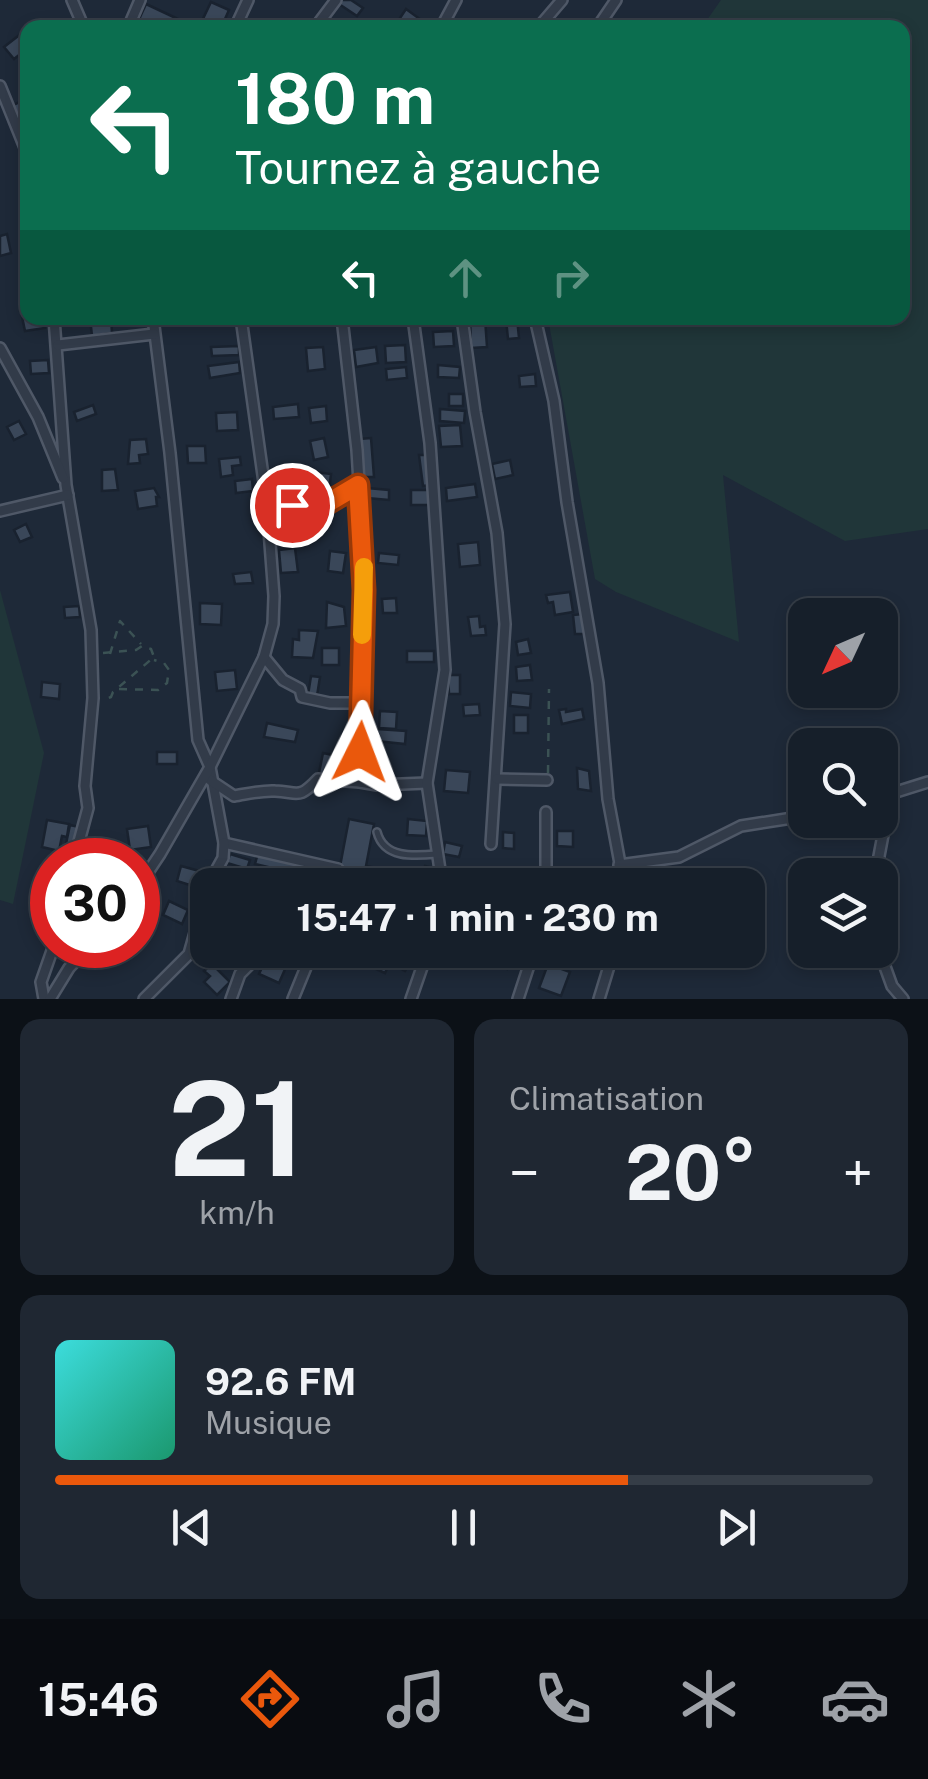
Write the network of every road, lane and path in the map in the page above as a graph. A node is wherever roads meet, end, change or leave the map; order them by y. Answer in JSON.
{"nodes":[{"id":1,"x":562,"y":0,"type":"edge"},
{"id":2,"x":545,"y":20,"type":"edge"},
{"id":3,"x":0,"y":86,"type":"edge"},
{"id":4,"x":20,"y":135,"type":"edge"},
{"id":5,"x":55,"y":325,"type":"edge"},
{"id":6,"x":153,"y":325,"type":"edge"},
{"id":7,"x":242,"y":325,"type":"edge"},
{"id":8,"x":343,"y":325,"type":"edge"},
{"id":9,"x":414,"y":325,"type":"edge"},
{"id":10,"x":463,"y":325,"type":"edge"},
{"id":11,"x":537,"y":325,"type":"edge"},
{"id":12,"x":154,"y":334,"type":"junction"},
{"id":13,"x":58,"y":345,"type":"junction"},
{"id":14,"x":0,"y":348,"type":"edge"},
{"id":15,"x":358,"y":485,"type":"junction"},
{"id":16,"x":67,"y":490,"type":"junction"},
{"id":17,"x":267,"y":504,"type":"junction"},
{"id":18,"x":0,"y":511,"type":"edge"},
{"id":19,"x":142,"y":646,"type":"junction"},
{"id":20,"x":92,"y":651,"type":"junction"},
{"id":21,"x":110,"y":654,"type":"junction"},
{"id":22,"x":264,"y":657,"type":"junction"},
{"id":23,"x":152,"y":660,"type":"junction"},
{"id":24,"x":118,"y":688,"type":"junction"},
{"id":25,"x":549,"y":689,"type":"dead end"},
{"id":26,"x":363,"y":703,"type":"junction"},
{"id":27,"x":92,"y":704,"type":"junction"},
{"id":28,"x":210,"y":767,"type":"junction"},
{"id":29,"x":497,"y":779,"type":"junction"},
{"id":30,"x":210,"y":780,"type":"junction"},
{"id":31,"x":547,"y":780,"type":"joint"},
{"id":32,"x":360,"y":782,"type":"junction"},
{"id":33,"x":928,"y":782,"type":"edge"},
{"id":34,"x":427,"y":783,"type":"junction"},
{"id":35,"x":898,"y":791,"type":"edge"},
{"id":36,"x":546,"y":812,"type":"dead end"},
{"id":37,"x":788,"y":819,"type":"edge"},
{"id":38,"x":377,"y":832,"type":"dead end"},
{"id":39,"x":80,"y":838,"type":"edge"},
{"id":40,"x":224,"y":843,"type":"junction"},
{"id":41,"x":491,"y":844,"type":"dead end"},
{"id":42,"x":160,"y":854,"type":"edge"},
{"id":43,"x":438,"y":854,"type":"junction"},
{"id":44,"x":619,"y":864,"type":"junction"},
{"id":45,"x":218,"y":868,"type":"edge"},
{"id":46,"x":334,"y":868,"type":"edge"},
{"id":47,"x":438,"y":868,"type":"edge"},
{"id":48,"x":546,"y":868,"type":"edge"},
{"id":49,"x":620,"y":868,"type":"edge"},
{"id":50,"x":190,"y":951,"type":"edge"},
{"id":51,"x":46,"y":968,"type":"edge"},
{"id":52,"x":69,"y":968,"type":"edge"},
{"id":53,"x":246,"y":968,"type":"edge"},
{"id":54,"x":306,"y":968,"type":"edge"},
{"id":55,"x":422,"y":968,"type":"edge"},
{"id":56,"x":528,"y":968,"type":"edge"},
{"id":57,"x":608,"y":968,"type":"edge"},
{"id":58,"x":885,"y":968,"type":"edge"},
{"id":59,"x":47,"y":999,"type":"edge"},
{"id":60,"x":144,"y":999,"type":"edge"},
{"id":61,"x":231,"y":999,"type":"edge"},
{"id":62,"x":293,"y":999,"type":"edge"},
{"id":63,"x":411,"y":999,"type":"edge"},
{"id":64,"x":518,"y":999,"type":"edge"},
{"id":65,"x":599,"y":999,"type":"edge"},
{"id":66,"x":903,"y":999,"type":"edge"}],
"edges":[{"from":1,"to":2,"type":"street"},
{"from":3,"to":4,"type":"street"},
{"from":5,"to":13,"type":"street"},
{"from":6,"to":12,"type":"street"},
{"from":7,"to":17,"type":"street"},
{"from":8,"to":15,"type":"street"},
{"from":9,"to":34,"type":"street"},
{"from":10,"to":29,"type":"street"},
{"from":11,"to":44,"type":"street"},
{"from":12,"to":13,"type":"street"},
{"from":12,"to":28,"type":"street"},
{"from":13,"to":16,"type":"street"},
{"from":14,"to":16,"type":"street"},
{"from":15,"to":17,"type":"street"},
{"from":15,"to":26,"type":"street"},
{"from":16,"to":18,"type":"street"},
{"from":16,"to":20,"type":"street"},
{"from":17,"to":22,"type":"street"},
{"from":19,"to":21,"type":"path"},
{"from":19,"to":21,"type":"path"},
{"from":19,"to":23,"type":"path"},
{"from":20,"to":21,"type":"path"},
{"from":20,"to":27,"type":"street"},
{"from":22,"to":26,"type":"street"},
{"from":22,"to":28,"type":"street"},
{"from":23,"to":24,"type":"path"},
{"from":23,"to":24,"type":"path"},
{"from":24,"to":27,"type":"path"},
{"from":25,"to":31,"type":"path"},
{"from":26,"to":32,"type":"street"},
{"from":27,"to":39,"type":"street"},
{"from":28,"to":30,"type":"street"},
{"from":28,"to":42,"type":"street"},
{"from":29,"to":31,"type":"street"},
{"from":29,"to":41,"type":"street"},
{"from":30,"to":32,"type":"street"},
{"from":30,"to":40,"type":"street"},
{"from":32,"to":34,"type":"street"},
{"from":33,"to":35,"type":"street"},
{"from":34,"to":43,"type":"street"},
{"from":36,"to":48,"type":"street"},
{"from":37,"to":44,"type":"street"},
{"from":38,"to":43,"type":"lane"},
{"from":40,"to":45,"type":"street"},
{"from":40,"to":46,"type":"street"},
{"from":43,"to":47,"type":"street"},
{"from":44,"to":49,"type":"street"},
{"from":50,"to":60,"type":"street"},
{"from":51,"to":59,"type":"street"},
{"from":52,"to":59,"type":"street"},
{"from":53,"to":61,"type":"street"},
{"from":54,"to":62,"type":"street"},
{"from":55,"to":63,"type":"street"},
{"from":56,"to":64,"type":"street"},
{"from":57,"to":65,"type":"street"},
{"from":58,"to":66,"type":"street"}]}
